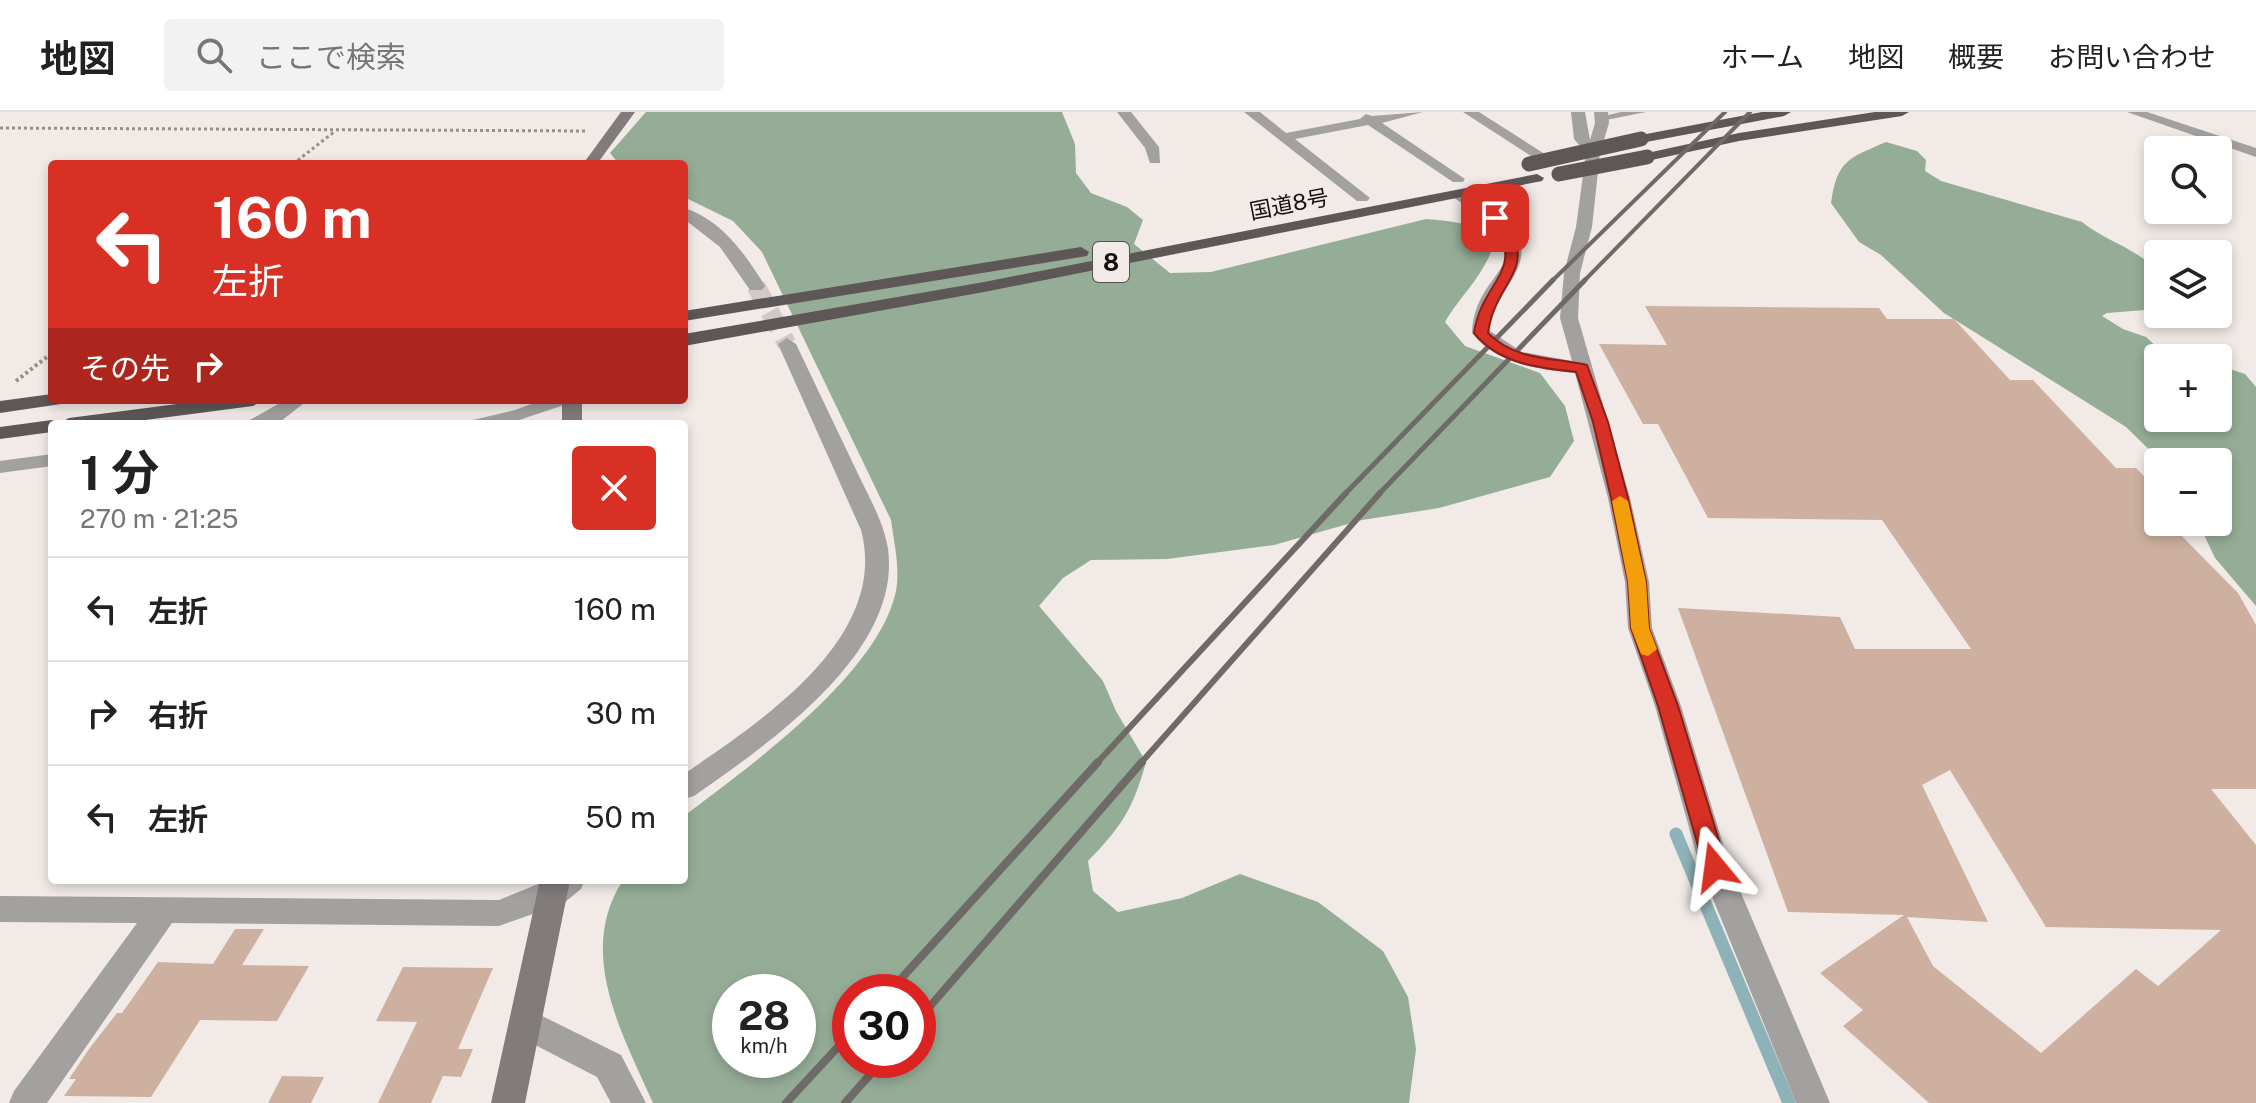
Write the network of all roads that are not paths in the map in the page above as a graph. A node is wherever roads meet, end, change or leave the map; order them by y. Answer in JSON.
{"nodes":[{"id":1,"x":628,"y":112,"type":"edge"},
{"id":2,"x":1124,"y":112,"type":"edge"},
{"id":3,"x":1251,"y":112,"type":"edge"},
{"id":4,"x":1358,"y":112,"type":"edge"},
{"id":5,"x":1416,"y":112,"type":"edge"},
{"id":6,"x":1470,"y":112,"type":"edge"},
{"id":7,"x":1578,"y":112,"type":"edge"},
{"id":8,"x":1641,"y":112,"type":"edge"},
{"id":9,"x":1784,"y":112,"type":"edge"},
{"id":10,"x":1902,"y":112,"type":"edge"},
{"id":11,"x":2134,"y":112,"type":"edge"},
{"id":12,"x":1601,"y":115,"type":"edge"},
{"id":13,"x":1371,"y":121,"type":"junction"},
{"id":14,"x":1285,"y":137,"type":"junction"},
{"id":15,"x":1593,"y":153,"type":"junction"},
{"id":16,"x":2256,"y":153,"type":"edge"},
{"id":17,"x":593,"y":160,"type":"edge"},
{"id":18,"x":1155,"y":160,"type":"dead end"},
{"id":19,"x":1547,"y":160,"type":"junction"},
{"id":20,"x":1533,"y":171,"type":"junction"},
{"id":21,"x":1458,"y":187,"type":"junction"},
{"id":22,"x":1362,"y":198,"type":"junction"},
{"id":23,"x":688,"y":215,"type":"edge"},
{"id":24,"x":756,"y":286,"type":"tunnel mouth"},
{"id":25,"x":688,"y":315,"type":"edge"},
{"id":26,"x":688,"y":339,"type":"edge"},
{"id":27,"x":787,"y":344,"type":"tunnel mouth"},
{"id":28,"x":1582,"y":368,"type":"junction"},
{"id":29,"x":48,"y":401,"type":"edge"},
{"id":30,"x":222,"y":404,"type":"edge"},
{"id":31,"x":292,"y":404,"type":"edge"},
{"id":32,"x":550,"y":404,"type":"edge"},
{"id":33,"x":0,"y":407,"type":"edge"},
{"id":34,"x":100,"y":420,"type":"edge"},
{"id":35,"x":265,"y":420,"type":"edge"},
{"id":36,"x":498,"y":420,"type":"edge"},
{"id":37,"x":48,"y":427,"type":"edge"},
{"id":38,"x":0,"y":433,"type":"edge"},
{"id":39,"x":48,"y":461,"type":"edge"},
{"id":40,"x":0,"y":467,"type":"edge"},
{"id":41,"x":688,"y":785,"type":"edge"},
{"id":42,"x":559,"y":885,"type":"edge"},
{"id":43,"x":0,"y":909,"type":"edge"},
{"id":44,"x":164,"y":911,"type":"junction"},
{"id":45,"x":526,"y":1023,"type":"junction"},
{"id":46,"x":26,"y":1103,"type":"edge"},
{"id":47,"x":508,"y":1103,"type":"edge"},
{"id":48,"x":629,"y":1103,"type":"edge"},
{"id":49,"x":1813,"y":1103,"type":"edge"}],
"edges":[{"from":1,"to":17,"type":"main road"},
{"from":2,"to":18,"type":"street"},
{"from":3,"to":14,"type":"street"},
{"from":4,"to":13,"type":"street"},
{"from":5,"to":13,"type":"street"},
{"from":6,"to":19,"type":"street"},
{"from":7,"to":15,"type":"street"},
{"from":8,"to":12,"type":"lane"},
{"from":9,"to":19,"type":"highway","name":"国道8号","number":"8","bridge":true},
{"from":10,"to":20,"type":"highway","name":"国道8号","number":"8","bridge":true},
{"from":11,"to":16,"type":"street"},
{"from":12,"to":15,"type":"street"},
{"from":13,"to":14,"type":"street"},
{"from":13,"to":21,"type":"street"},
{"from":14,"to":22,"type":"street"},
{"from":15,"to":28,"type":"street"},
{"from":19,"to":20,"type":"highway","name":"国道8号","number":"8","bridge":true},
{"from":20,"to":21,"type":"highway","name":"国道8号","number":"8"},
{"from":21,"to":22,"type":"highway","name":"国道8号","number":"8"},
{"from":21,"to":26,"type":"highway","name":"国道8号","number":"8"},
{"from":21,"to":28,"type":"street"},
{"from":22,"to":25,"type":"highway","name":"国道8号","number":"8"},
{"from":23,"to":24,"type":"street"},
{"from":27,"to":41,"type":"street"},
{"from":28,"to":49,"type":"street"},
{"from":29,"to":33,"type":"highway"},
{"from":30,"to":34,"type":"highway"},
{"from":31,"to":35,"type":"street"},
{"from":32,"to":36,"type":"street"},
{"from":37,"to":38,"type":"highway"},
{"from":39,"to":40,"type":"street"},
{"from":42,"to":44,"type":"street"},
{"from":42,"to":45,"type":"main road"},
{"from":43,"to":44,"type":"street"},
{"from":44,"to":46,"type":"street"},
{"from":45,"to":47,"type":"main road"},
{"from":45,"to":48,"type":"street"}]}
